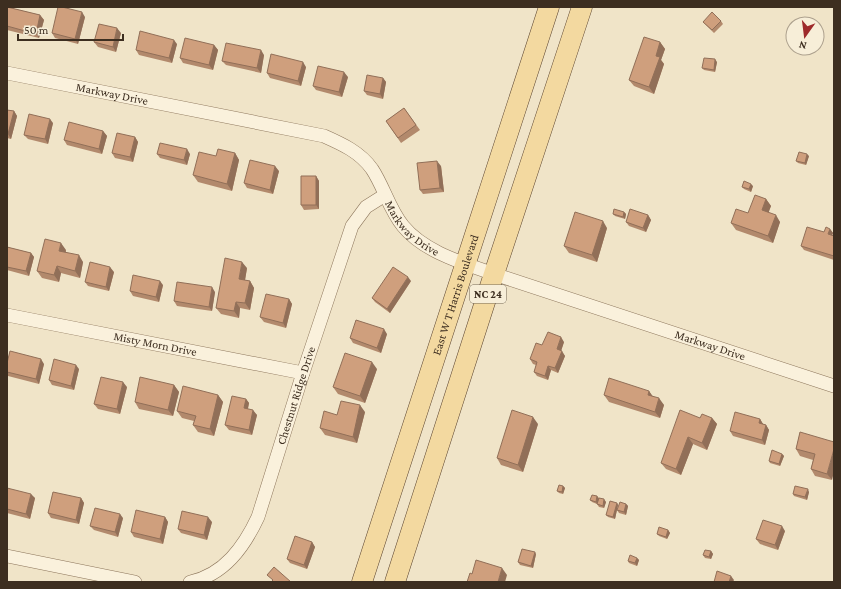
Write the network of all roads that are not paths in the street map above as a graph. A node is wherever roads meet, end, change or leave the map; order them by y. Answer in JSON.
{"nodes":[{"id":1,"x":550,"y":7,"type":"edge"},
{"id":2,"x":582,"y":7,"type":"edge"},
{"id":3,"x":7,"y":73,"type":"edge"},
{"id":4,"x":385,"y":195,"type":"junction"},
{"id":5,"x":466,"y":264,"type":"junction"},
{"id":6,"x":494,"y":274,"type":"junction"},
{"id":7,"x":7,"y":315,"type":"edge"},
{"id":8,"x":303,"y":373,"type":"junction"},
{"id":9,"x":834,"y":386,"type":"edge"},
{"id":10,"x":7,"y":556,"type":"edge"},
{"id":11,"x":135,"y":582,"type":"edge"},
{"id":12,"x":190,"y":582,"type":"edge"},
{"id":13,"x":362,"y":582,"type":"edge"},
{"id":14,"x":395,"y":582,"type":"edge"}],
"edges":[{"from":1,"to":5,"type":"main road","name":"East W T Harris Boulevard","number":"NC 24"},
{"from":2,"to":6,"type":"main road","number":"NC 24"},
{"from":3,"to":4,"type":"street","name":"Markway Drive"},
{"from":4,"to":5,"type":"street","name":"Markway Drive"},
{"from":4,"to":8,"type":"street","name":"Chestnut Ridge Drive"},
{"from":5,"to":6,"type":"street","name":"Markway Drive"},
{"from":5,"to":13,"type":"main road","name":"East W T Harris Boulevard","number":"NC 24"},
{"from":6,"to":9,"type":"street","name":"Markway Drive"},
{"from":6,"to":14,"type":"main road","number":"NC 24"},
{"from":7,"to":8,"type":"street","name":"Misty Morn Drive"},
{"from":8,"to":12,"type":"street","name":"Chestnut Ridge Drive"},
{"from":10,"to":11,"type":"street"}]}
